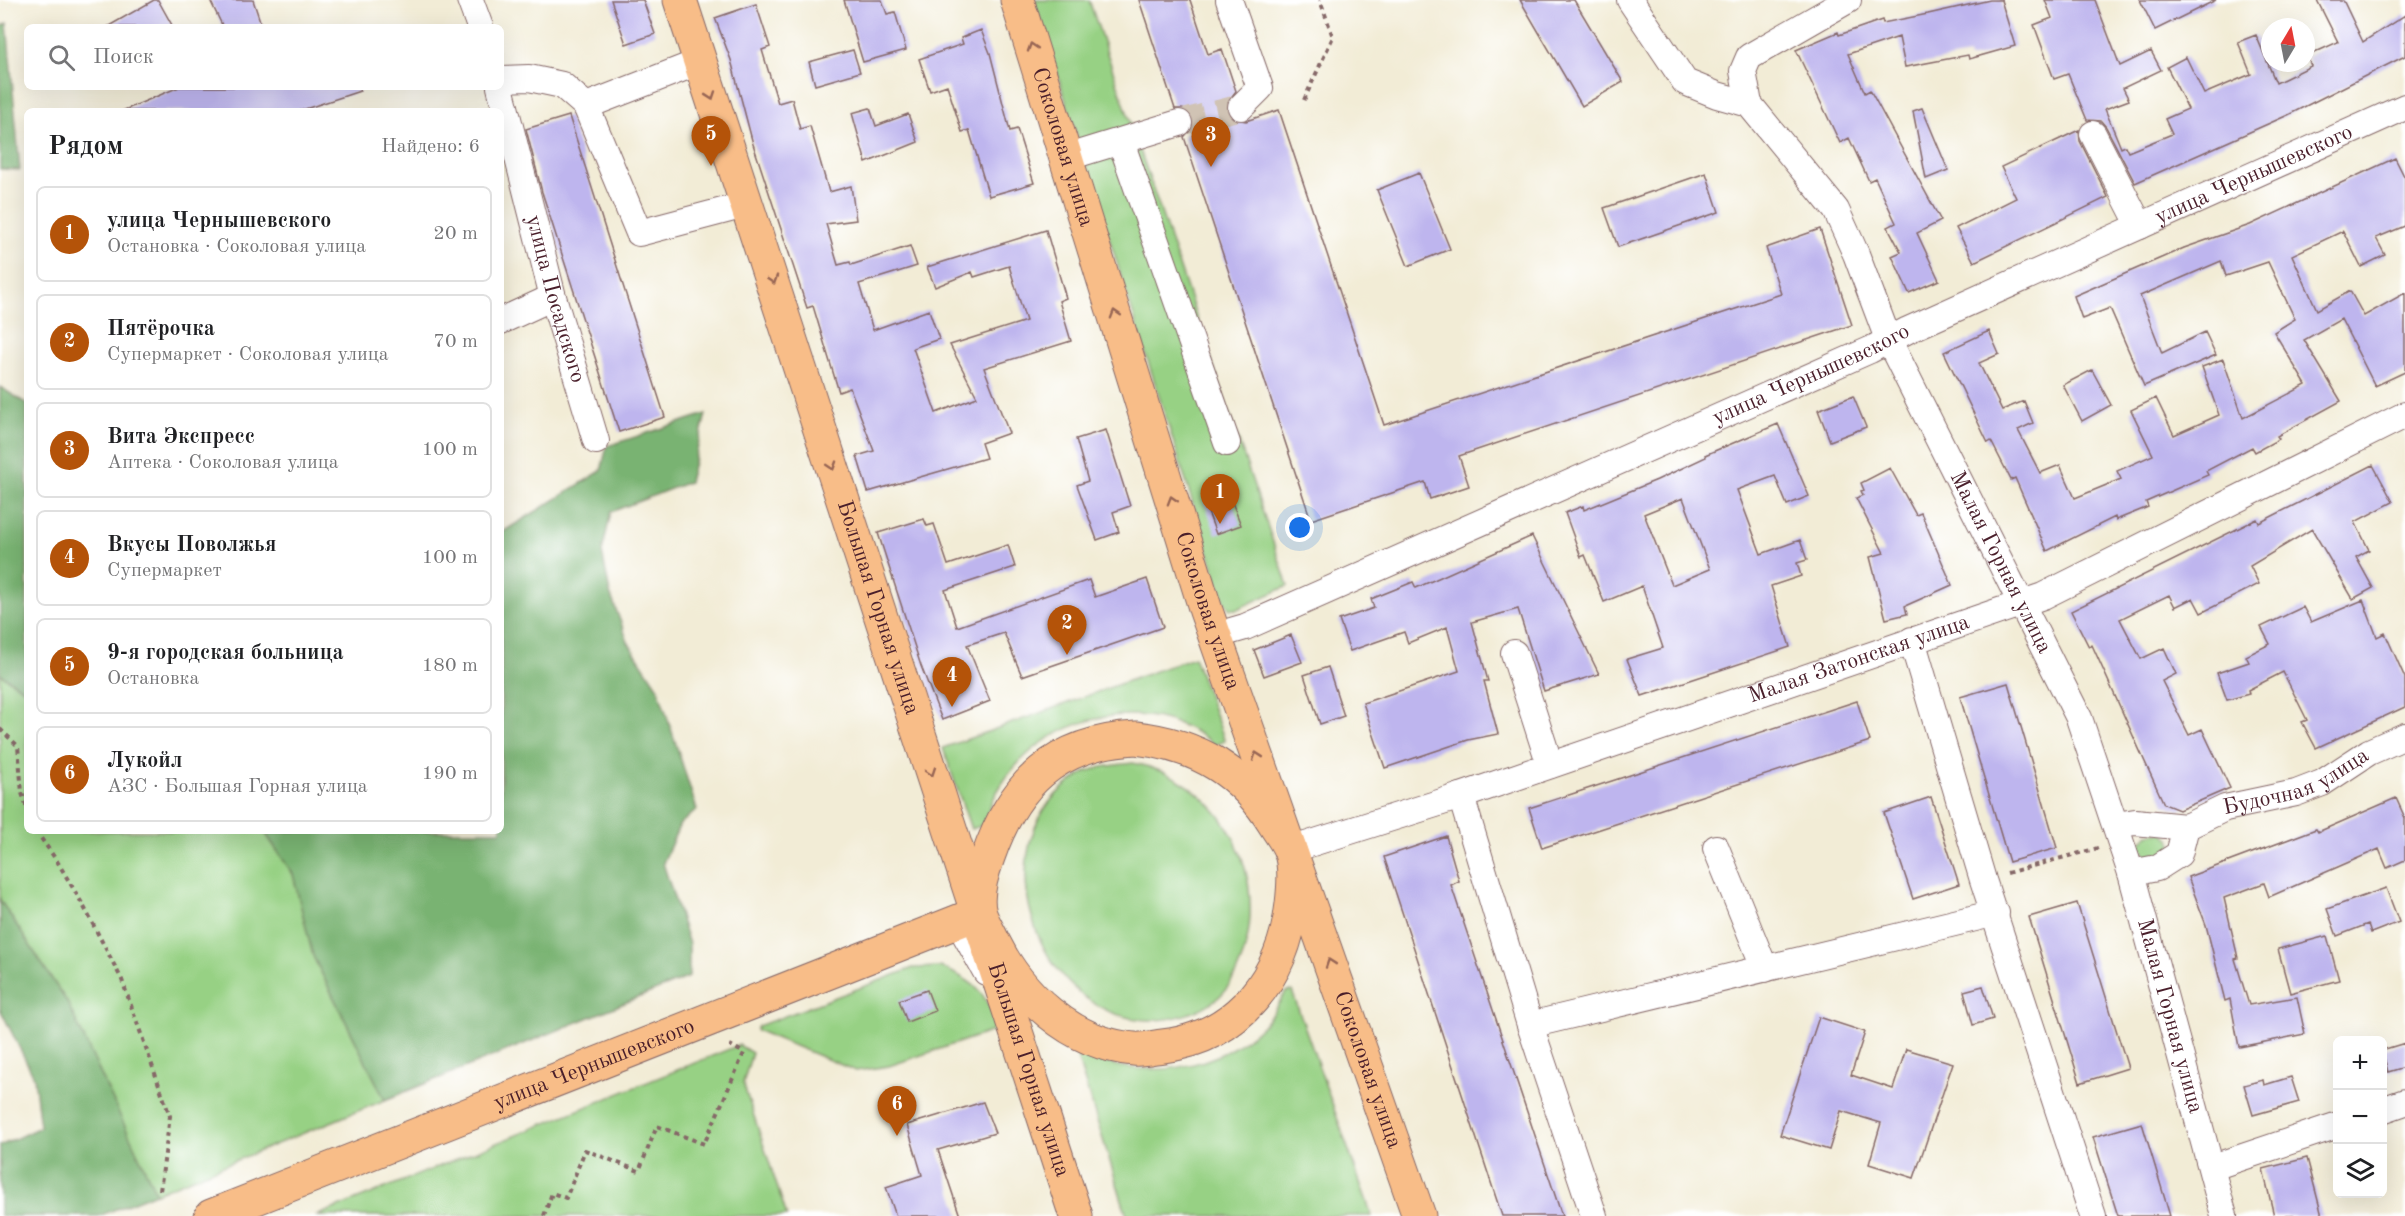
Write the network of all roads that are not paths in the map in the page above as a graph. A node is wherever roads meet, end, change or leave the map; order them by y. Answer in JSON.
{"nodes":[{"id":1,"x":470,"y":0,"type":"edge"},
{"id":2,"x":680,"y":0,"type":"edge"},
{"id":3,"x":1017,"y":0,"type":"edge"},
{"id":4,"x":1230,"y":0,"type":"edge"},
{"id":5,"x":1630,"y":0,"type":"edge"},
{"id":6,"x":1848,"y":0,"type":"edge"},
{"id":7,"x":479,"y":24,"type":"edge"},
{"id":8,"x":699,"y":62,"type":"junction"},
{"id":9,"x":504,"y":79,"type":"edge"},
{"id":10,"x":501,"y":90,"type":"edge"},
{"id":11,"x":1749,"y":104,"type":"junction"},
{"id":12,"x":586,"y":106,"type":"junction"},
{"id":13,"x":1241,"y":107,"type":"tunnel mouth"},
{"id":14,"x":2405,"y":107,"type":"edge"},
{"id":15,"x":1179,"y":123,"type":"tunnel mouth"},
{"id":16,"x":2093,"y":134,"type":"dead end"},
{"id":17,"x":1121,"y":141,"type":"junction"},
{"id":18,"x":1068,"y":157,"type":"junction"},
{"id":19,"x":749,"y":204,"type":"junction"},
{"id":20,"x":2140,"y":225,"type":"junction"},
{"id":21,"x":553,"y":297,"type":"junction"},
{"id":22,"x":504,"y":320,"type":"edge"},
{"id":23,"x":1888,"y":339,"type":"junction"},
{"id":24,"x":2405,"y":415,"type":"edge"},
{"id":25,"x":596,"y":441,"type":"dead end"},
{"id":26,"x":1227,"y":443,"type":"dead end"},
{"id":27,"x":2020,"y":602,"type":"junction"},
{"id":28,"x":1214,"y":636,"type":"junction"},
{"id":29,"x":1912,"y":640,"type":"junction"},
{"id":30,"x":1514,"y":653,"type":"dead end"},
{"id":31,"x":2405,"y":736,"type":"edge"},
{"id":32,"x":1550,"y":765,"type":"junction"},
{"id":33,"x":1461,"y":796,"type":"junction"},
{"id":34,"x":2186,"y":827,"type":"junction"},
{"id":35,"x":2119,"y":833,"type":"junction"},
{"id":36,"x":1716,"y":848,"type":"dead end"},
{"id":37,"x":1290,"y":850,"type":"junction"},
{"id":38,"x":2131,"y":873,"type":"junction"},
{"id":39,"x":1996,"y":913,"type":"junction"},
{"id":40,"x":968,"y":917,"type":"junction"},
{"id":41,"x":1765,"y":969,"type":"junction"},
{"id":42,"x":1530,"y":1025,"type":"junction"},
{"id":43,"x":2405,"y":1102,"type":"edge"},
{"id":44,"x":2387,"y":1108,"type":"edge"},
{"id":45,"x":2333,"y":1126,"type":"edge"},
{"id":46,"x":2213,"y":1167,"type":"junction"},
{"id":47,"x":211,"y":1216,"type":"edge"},
{"id":48,"x":1068,"y":1216,"type":"edge"},
{"id":49,"x":1076,"y":1216,"type":"edge"},
{"id":50,"x":1419,"y":1216,"type":"edge"},
{"id":51,"x":1594,"y":1216,"type":"edge"},
{"id":52,"x":2093,"y":1216,"type":"edge"},
{"id":53,"x":2224,"y":1216,"type":"edge"}],
"edges":[{"from":1,"to":7,"type":"street"},
{"from":2,"to":8,"type":"main road","name":"Большая Горная улица"},
{"from":18,"to":3,"type":"main road","name":"Соколовая улица","one_way":true},
{"from":4,"to":13,"type":"street"},
{"from":5,"to":11,"type":"street"},
{"from":6,"to":11,"type":"street"},
{"from":8,"to":12,"type":"street"},
{"from":8,"to":19,"type":"main road","name":"Большая Горная улица","one_way":true},
{"from":9,"to":12,"type":"street"},
{"from":10,"to":21,"type":"street","name":"улица Посадского"},
{"from":11,"to":23,"type":"street","name":"Малая Горная улица"},
{"from":12,"to":19,"type":"street"},
{"from":14,"to":20,"type":"street","name":"улица Чернышевского"},
{"from":15,"to":17,"type":"street"},
{"from":16,"to":20,"type":"street"},
{"from":17,"to":18,"type":"street"},
{"from":17,"to":26,"type":"street"},
{"from":28,"to":18,"type":"main road","name":"Соколовая улица","one_way":true},
{"from":19,"to":40,"type":"main road","name":"Большая Горная улица","one_way":true},
{"from":20,"to":23,"type":"street","name":"улица Чернышевского"},
{"from":21,"to":22,"type":"street"},
{"from":21,"to":25,"type":"street","name":"улица Посадского"},
{"from":23,"to":27,"type":"street","name":"Малая Горная улица"},
{"from":23,"to":28,"type":"street","name":"улица Чернышевского"},
{"from":24,"to":27,"type":"street","name":"Малая Затонская улица"},
{"from":27,"to":29,"type":"street","name":"Малая Затонская улица"},
{"from":27,"to":35,"type":"street","name":"Малая Горная улица"},
{"from":37,"to":28,"type":"main road","name":"Соколовая улица","one_way":true},
{"from":29,"to":32,"type":"street","name":"Малая Затонская улица"},
{"from":29,"to":39,"type":"street"},
{"from":30,"to":32,"type":"street"},
{"from":31,"to":34,"type":"street","name":"Будочная улица"},
{"from":32,"to":33,"type":"street","name":"Малая Затонская улица"},
{"from":33,"to":37,"type":"street","name":"Малая Затонская улица"},
{"from":33,"to":42,"type":"street"},
{"from":34,"to":35,"type":"street"},
{"from":34,"to":38,"type":"street"},
{"from":35,"to":38,"type":"street","name":"Малая Горная улица"},
{"from":36,"to":41,"type":"street"},
{"from":37,"to":40,"type":"main road"},
{"from":37,"to":40,"type":"main road"},
{"from":50,"to":37,"type":"main road","name":"Соколовая улица","one_way":true},
{"from":38,"to":46,"type":"street","name":"Малая Горная улица"},
{"from":39,"to":41,"type":"street"},
{"from":39,"to":52,"type":"street"},
{"from":40,"to":47,"type":"main road","name":"улица Чернышевского"},
{"from":40,"to":48,"type":"street"},
{"from":40,"to":49,"type":"main road","name":"Большая Горная улица"},
{"from":41,"to":42,"type":"street"},
{"from":42,"to":51,"type":"street"},
{"from":43,"to":44,"type":"street"},
{"from":45,"to":46,"type":"street"},
{"from":46,"to":53,"type":"street","name":"Малая Горная улица"}]}
